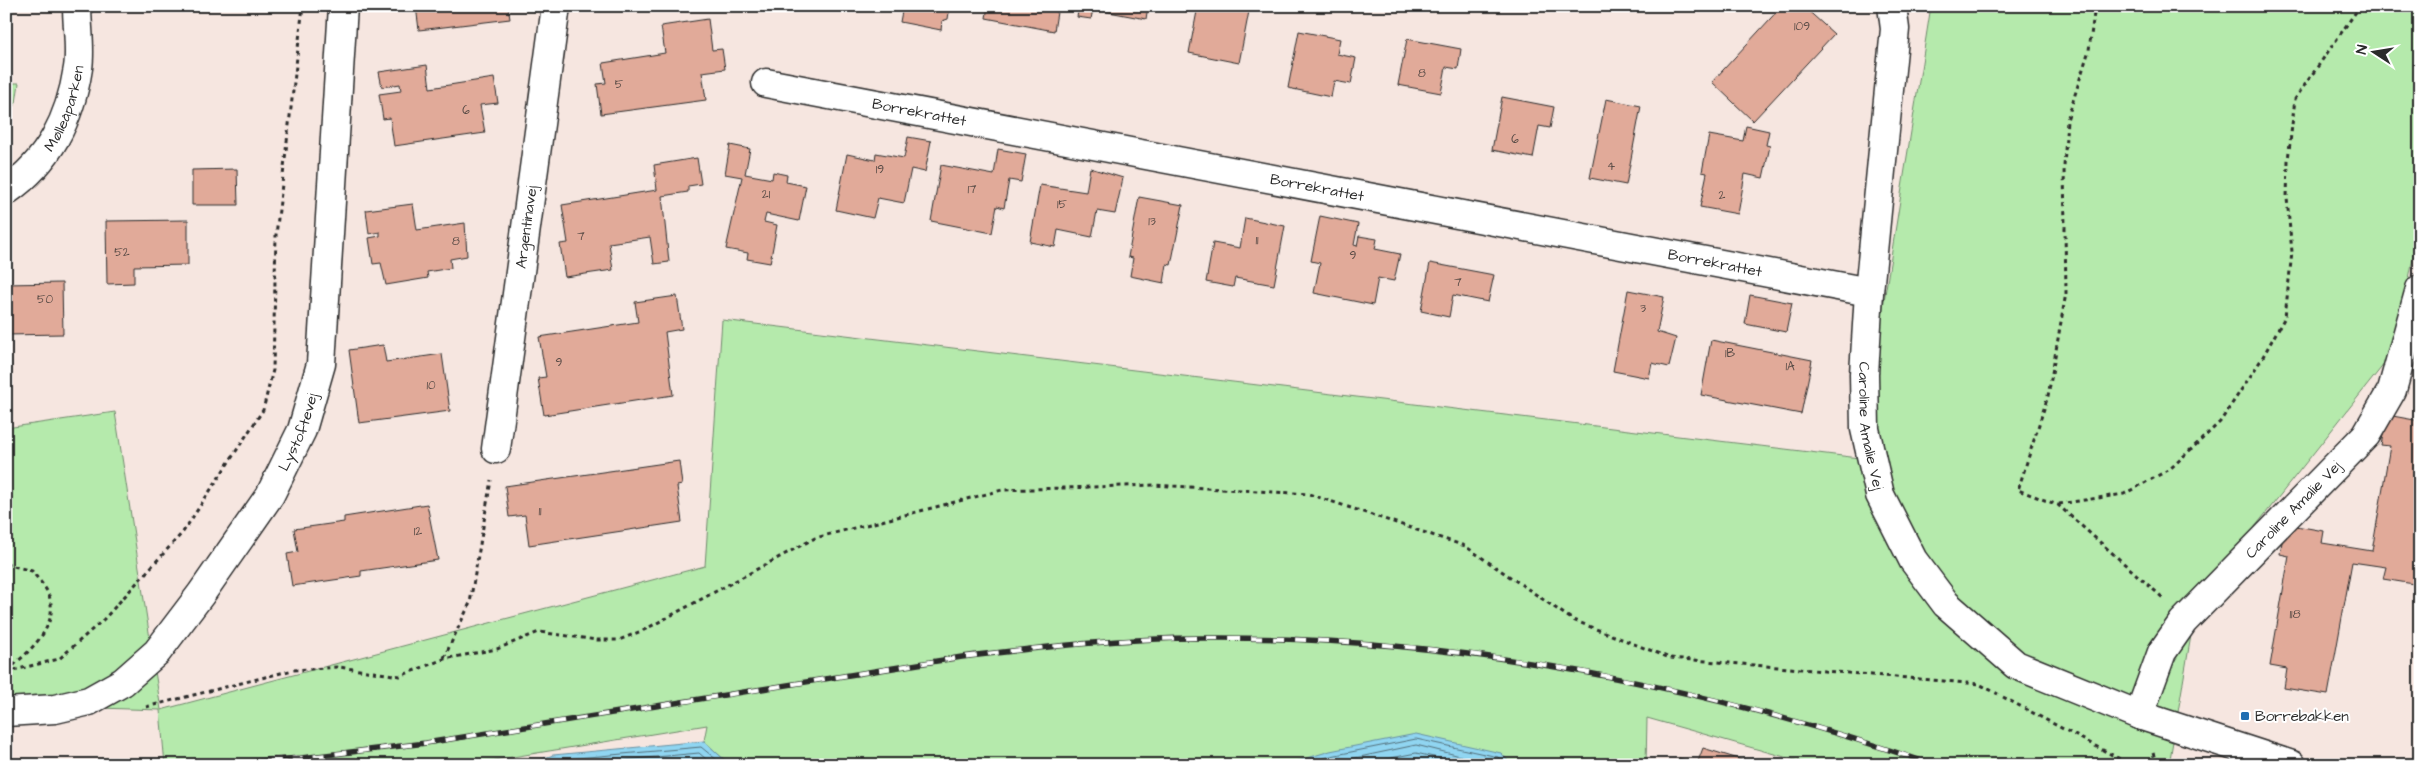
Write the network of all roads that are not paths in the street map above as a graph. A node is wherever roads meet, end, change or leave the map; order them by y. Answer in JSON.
{"nodes":[{"id":1,"x":77,"y":6,"type":"edge"},
{"id":2,"x":343,"y":6,"type":"edge"},
{"id":3,"x":556,"y":6,"type":"edge"},
{"id":4,"x":1892,"y":6,"type":"edge"},
{"id":5,"x":766,"y":83,"type":"dead end"},
{"id":6,"x":6,"y":191,"type":"edge"},
{"id":7,"x":2420,"y":289,"type":"edge"},
{"id":8,"x":1869,"y":292,"type":"junction"},
{"id":9,"x":496,"y":449,"type":"road end"},
{"id":10,"x":6,"y":712,"type":"edge"},
{"id":11,"x":2139,"y":715,"type":"junction"},
{"id":12,"x":2292,"y":765,"type":"edge"}],
"edges":[{"from":1,"to":6,"type":"street","name":"Mølleåparken"},
{"from":2,"to":10,"type":"street","name":"Lystoftevej"},
{"from":3,"to":9,"type":"street","name":"Argentinavej"},
{"from":4,"to":8,"type":"street","name":"Caroline Amalie Vej"},
{"from":5,"to":8,"type":"street","name":"Borrekrattet"},
{"from":7,"to":11,"type":"street","name":"Caroline Amalie Vej"},
{"from":8,"to":11,"type":"street","name":"Caroline Amalie Vej"},
{"from":11,"to":12,"type":"street","name":"Caroline Amalie Vej"}]}
